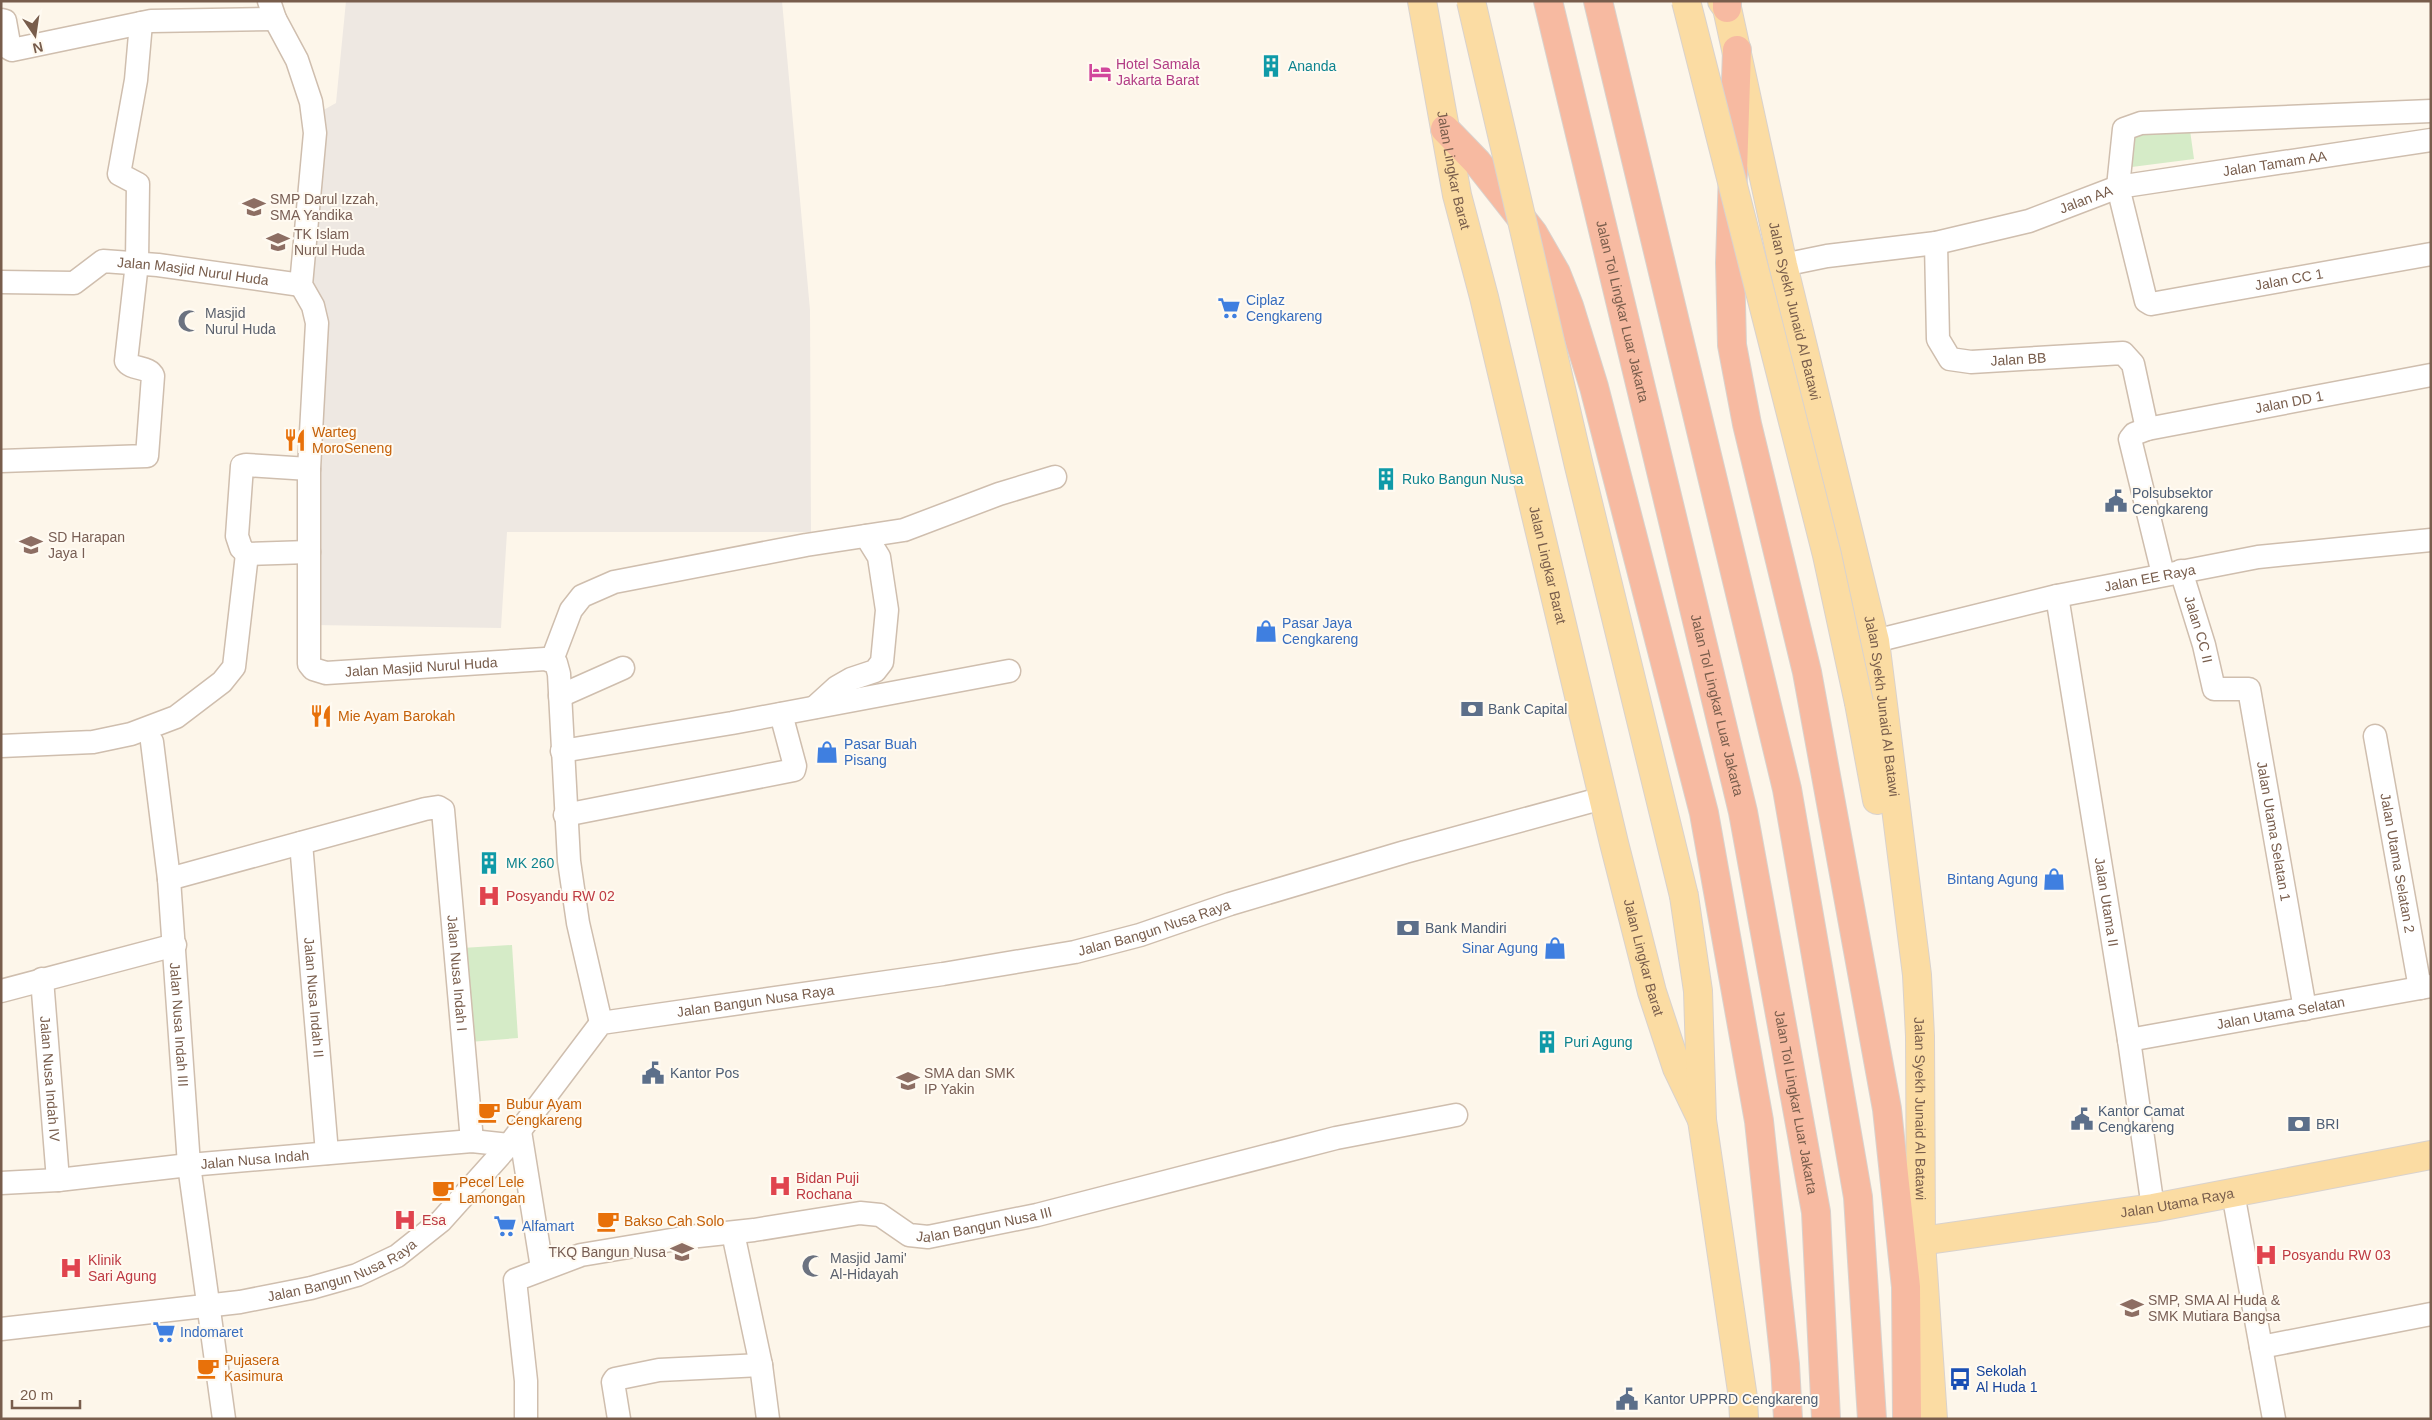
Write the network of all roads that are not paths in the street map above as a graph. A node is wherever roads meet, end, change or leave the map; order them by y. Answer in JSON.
{"nodes":[{"id":1,"x":1422,"y":1,"type":"edge"},
{"id":2,"x":1471,"y":1,"type":"edge"},
{"id":3,"x":1548,"y":1,"type":"edge"},
{"id":4,"x":1598,"y":1,"type":"edge"},
{"id":5,"x":1686,"y":1,"type":"edge"},
{"id":6,"x":1726,"y":4,"type":"edge"},
{"id":7,"x":272,"y":10,"type":"edge"},
{"id":8,"x":1,"y":20,"type":"edge"},
{"id":9,"x":141,"y":23,"type":"junction"},
{"id":10,"x":1737,"y":50,"type":"junction"},
{"id":11,"x":2431,"y":111,"type":"edge"},
{"id":12,"x":1444,"y":129,"type":"junction"},
{"id":13,"x":2431,"y":140,"type":"edge"},
{"id":14,"x":2118,"y":187,"type":"junction"},
{"id":15,"x":1936,"y":243,"type":"junction"},
{"id":16,"x":2431,"y":254,"type":"edge"},
{"id":17,"x":137,"y":263,"type":"junction"},
{"id":18,"x":1783,"y":265,"type":"junction"},
{"id":19,"x":1,"y":282,"type":"edge"},
{"id":20,"x":302,"y":285,"type":"junction"},
{"id":21,"x":2431,"y":375,"type":"edge"},
{"id":22,"x":2147,"y":429,"type":"junction"},
{"id":23,"x":1,"y":460,"type":"edge"},
{"id":24,"x":309,"y":469,"type":"junction"},
{"id":25,"x":1055,"y":477,"type":"dead end"},
{"id":26,"x":866,"y":536,"type":"junction"},
{"id":27,"x":2431,"y":540,"type":"edge"},
{"id":28,"x":309,"y":552,"type":"junction"},
{"id":29,"x":247,"y":554,"type":"junction"},
{"id":30,"x":2172,"y":573,"type":"junction"},
{"id":31,"x":2057,"y":596,"type":"junction"},
{"id":32,"x":1875,"y":641,"type":"junction"},
{"id":33,"x":552,"y":660,"type":"junction"},
{"id":34,"x":623,"y":668,"type":"dead end"},
{"id":35,"x":1009,"y":671,"type":"dead end"},
{"id":36,"x":2214,"y":689,"type":"joint"},
{"id":37,"x":560,"y":696,"type":"junction"},
{"id":38,"x":815,"y":707,"type":"junction"},
{"id":39,"x":781,"y":714,"type":"junction"},
{"id":40,"x":2375,"y":736,"type":"dead end"},
{"id":41,"x":152,"y":742,"type":"dead end"},
{"id":42,"x":1,"y":746,"type":"edge"},
{"id":43,"x":562,"y":751,"type":"junction"},
{"id":44,"x":1603,"y":798,"type":"junction"},
{"id":45,"x":566,"y":815,"type":"junction"},
{"id":46,"x":301,"y":843,"type":"junction"},
{"id":47,"x":169,"y":879,"type":"junction"},
{"id":48,"x":175,"y":945,"type":"junction"},
{"id":49,"x":42,"y":979,"type":"junction"},
{"id":50,"x":2426,"y":987,"type":"edge"},
{"id":51,"x":1,"y":991,"type":"edge"},
{"id":52,"x":2305,"y":1009,"type":"junction"},
{"id":53,"x":601,"y":1023,"type":"junction"},
{"id":54,"x":2129,"y":1040,"type":"junction"},
{"id":55,"x":1456,"y":1115,"type":"dead end"},
{"id":56,"x":1921,"y":1116,"type":"junction"},
{"id":57,"x":1702,"y":1120,"type":"junction"},
{"id":58,"x":514,"y":1138,"type":"junction"},
{"id":59,"x":472,"y":1142,"type":"junction"},
{"id":60,"x":327,"y":1153,"type":"junction"},
{"id":61,"x":2431,"y":1155,"type":"edge"},
{"id":62,"x":189,"y":1165,"type":"junction"},
{"id":63,"x":58,"y":1180,"type":"junction"},
{"id":64,"x":1,"y":1183,"type":"edge"},
{"id":65,"x":2233,"y":1193,"type":"junction"},
{"id":66,"x":2153,"y":1208,"type":"junction"},
{"id":67,"x":733,"y":1233,"type":"junction"},
{"id":68,"x":1920,"y":1241,"type":"junction"},
{"id":69,"x":542,"y":1268,"type":"junction"},
{"id":70,"x":208,"y":1305,"type":"junction"},
{"id":71,"x":2431,"y":1314,"type":"edge"},
{"id":72,"x":1,"y":1329,"type":"edge"},
{"id":73,"x":2261,"y":1348,"type":"junction"},
{"id":74,"x":761,"y":1366,"type":"junction"},
{"id":75,"x":224,"y":1419,"type":"edge"},
{"id":76,"x":526,"y":1419,"type":"edge"},
{"id":77,"x":619,"y":1419,"type":"edge"},
{"id":78,"x":768,"y":1419,"type":"edge"},
{"id":79,"x":1744,"y":1419,"type":"edge"},
{"id":80,"x":1788,"y":1419,"type":"edge"},
{"id":81,"x":1826,"y":1419,"type":"edge"},
{"id":82,"x":1872,"y":1419,"type":"edge"},
{"id":83,"x":1907,"y":1419,"type":"edge"},
{"id":84,"x":1933,"y":1419,"type":"edge"},
{"id":85,"x":2274,"y":1419,"type":"edge"}],
"edges":[{"from":1,"to":12,"type":"main road","name":"Jalan Lingkar Barat"},
{"from":2,"to":57,"type":"main road","name":"Jalan Lingkar Barat","bridge":true},
{"from":3,"to":81,"type":"highway","name":"Jalan Tol Lingkar Luar Jakarta"},
{"from":4,"to":82,"type":"highway"},
{"from":5,"to":56,"type":"main road","bridge":true},
{"from":6,"to":10,"type":"main road","name":"Jalan Syekh Junaid Al Batawi"},
{"from":7,"to":9,"type":"street"},
{"from":7,"to":20,"type":"street"},
{"from":8,"to":9,"type":"street"},
{"from":9,"to":17,"type":"street"},
{"from":10,"to":18,"type":"main road","name":"Jalan Syekh Junaid Al Batawi"},
{"from":10,"to":83,"type":"highway"},
{"from":11,"to":14,"type":"street","name":"Jalan AA"},
{"from":12,"to":44,"type":"main road","name":"Jalan Lingkar Barat"},
{"from":12,"to":80,"type":"highway"},
{"from":13,"to":14,"type":"street","name":"Jalan Tamam AA"},
{"from":14,"to":15,"type":"street","name":"Jalan AA"},
{"from":14,"to":16,"type":"street","name":"Jalan CC 1"},
{"from":15,"to":18,"type":"street","name":"Jalan AA"},
{"from":15,"to":22,"type":"street","name":"Jalan BB"},
{"from":17,"to":19,"type":"street","name":"Jalan Masjid Nurul Huda"},
{"from":17,"to":20,"type":"street","name":"Jalan Masjid Nurul Huda"},
{"from":17,"to":23,"type":"street"},
{"from":18,"to":32,"type":"main road","name":"Jalan Syekh Junaid Al Batawi"},
{"from":20,"to":24,"type":"street","name":"Jalan Masjid Nurul Huda"},
{"from":21,"to":22,"type":"street","name":"Jalan DD 1"},
{"from":22,"to":30,"type":"street","name":"Jalan CC II"},
{"from":24,"to":28,"type":"street","name":"Jalan Masjid Nurul Huda"},
{"from":24,"to":29,"type":"street"},
{"from":25,"to":26,"type":"street"},
{"from":26,"to":33,"type":"street"},
{"from":26,"to":38,"type":"street"},
{"from":27,"to":30,"type":"street","name":"Jalan EE Raya"},
{"from":28,"to":29,"type":"street"},
{"from":28,"to":33,"type":"street","name":"Jalan Masjid Nurul Huda"},
{"from":29,"to":42,"type":"street"},
{"from":30,"to":31,"type":"street","name":"Jalan EE Raya"},
{"from":30,"to":36,"type":"street","name":"Jalan CC II"},
{"from":31,"to":32,"type":"street","name":"Jalan EE Raya"},
{"from":31,"to":54,"type":"street","name":"Jalan Utama II"},
{"from":32,"to":56,"type":"main road","name":"Jalan Syekh Junaid Al Batawi"},
{"from":33,"to":37,"type":"street"},
{"from":34,"to":37,"type":"street"},
{"from":35,"to":38,"type":"street"},
{"from":36,"to":52,"type":"street","name":"Jalan Utama Selatan 1"},
{"from":37,"to":43,"type":"street"},
{"from":38,"to":39,"type":"street"},
{"from":39,"to":43,"type":"street"},
{"from":39,"to":45,"type":"street"},
{"from":40,"to":50,"type":"street","name":"Jalan Utama Selatan 2"},
{"from":41,"to":47,"type":"street","name":"Jalan Nusa Indah III"},
{"from":43,"to":45,"type":"street"},
{"from":44,"to":53,"type":"street","name":"Jalan Bangun Nusa Raya"},
{"from":44,"to":57,"type":"main road","name":"Jalan Lingkar Barat"},
{"from":45,"to":53,"type":"street"},
{"from":46,"to":47,"type":"street"},
{"from":46,"to":59,"type":"street","name":"Jalan Nusa Indah I"},
{"from":46,"to":60,"type":"street","name":"Jalan Nusa Indah II"},
{"from":47,"to":48,"type":"street","name":"Jalan Nusa Indah III"},
{"from":48,"to":49,"type":"street"},
{"from":48,"to":62,"type":"street","name":"Jalan Nusa Indah III"},
{"from":49,"to":51,"type":"street"},
{"from":49,"to":63,"type":"street","name":"Jalan Nusa Indah IV"},
{"from":50,"to":52,"type":"street","name":"Jalan Utama Selatan"},
{"from":52,"to":54,"type":"street","name":"Jalan Utama Selatan"},
{"from":53,"to":58,"type":"street","name":"Jalan Bangun Nusa Raya"},
{"from":54,"to":66,"type":"street","name":"Jalan Utama II"},
{"from":55,"to":67,"type":"street","name":"Jalan Bangun Nusa III"},
{"from":56,"to":68,"type":"main road","name":"Jalan Syekh Junaid Al Batawi"},
{"from":57,"to":79,"type":"main road","name":"Jalan Lingkar Barat"},
{"from":58,"to":59,"type":"street","name":"Jalan Nusa Indah"},
{"from":58,"to":69,"type":"street"},
{"from":58,"to":70,"type":"street","name":"Jalan Bangun Nusa Raya"},
{"from":59,"to":60,"type":"street","name":"Jalan Nusa Indah"},
{"from":60,"to":62,"type":"street","name":"Jalan Nusa Indah"},
{"from":61,"to":65,"type":"main road","name":"Jalan Utama Raya"},
{"from":62,"to":63,"type":"street","name":"Jalan Nusa Indah"},
{"from":62,"to":70,"type":"street","name":"Jalan Nusa Indah III"},
{"from":63,"to":64,"type":"street","name":"Jalan Nusa Indah"},
{"from":65,"to":66,"type":"main road","name":"Jalan Utama Raya"},
{"from":65,"to":73,"type":"street"},
{"from":66,"to":68,"type":"main road","name":"Jalan Utama Raya"},
{"from":67,"to":69,"type":"street","name":"Jalan Bangun Nusa III"},
{"from":67,"to":74,"type":"street"},
{"from":68,"to":84,"type":"main road","name":"Jalan Syekh Junaid Al Batawi"},
{"from":69,"to":76,"type":"street","name":"Jalan Bangun Nusa III"},
{"from":70,"to":72,"type":"street","name":"Jalan Bangun Nusa Raya"},
{"from":70,"to":75,"type":"street","name":"Jalan Nusa Indah III"},
{"from":71,"to":73,"type":"street"},
{"from":73,"to":85,"type":"street"},
{"from":74,"to":77,"type":"street"},
{"from":74,"to":78,"type":"street"}]}
